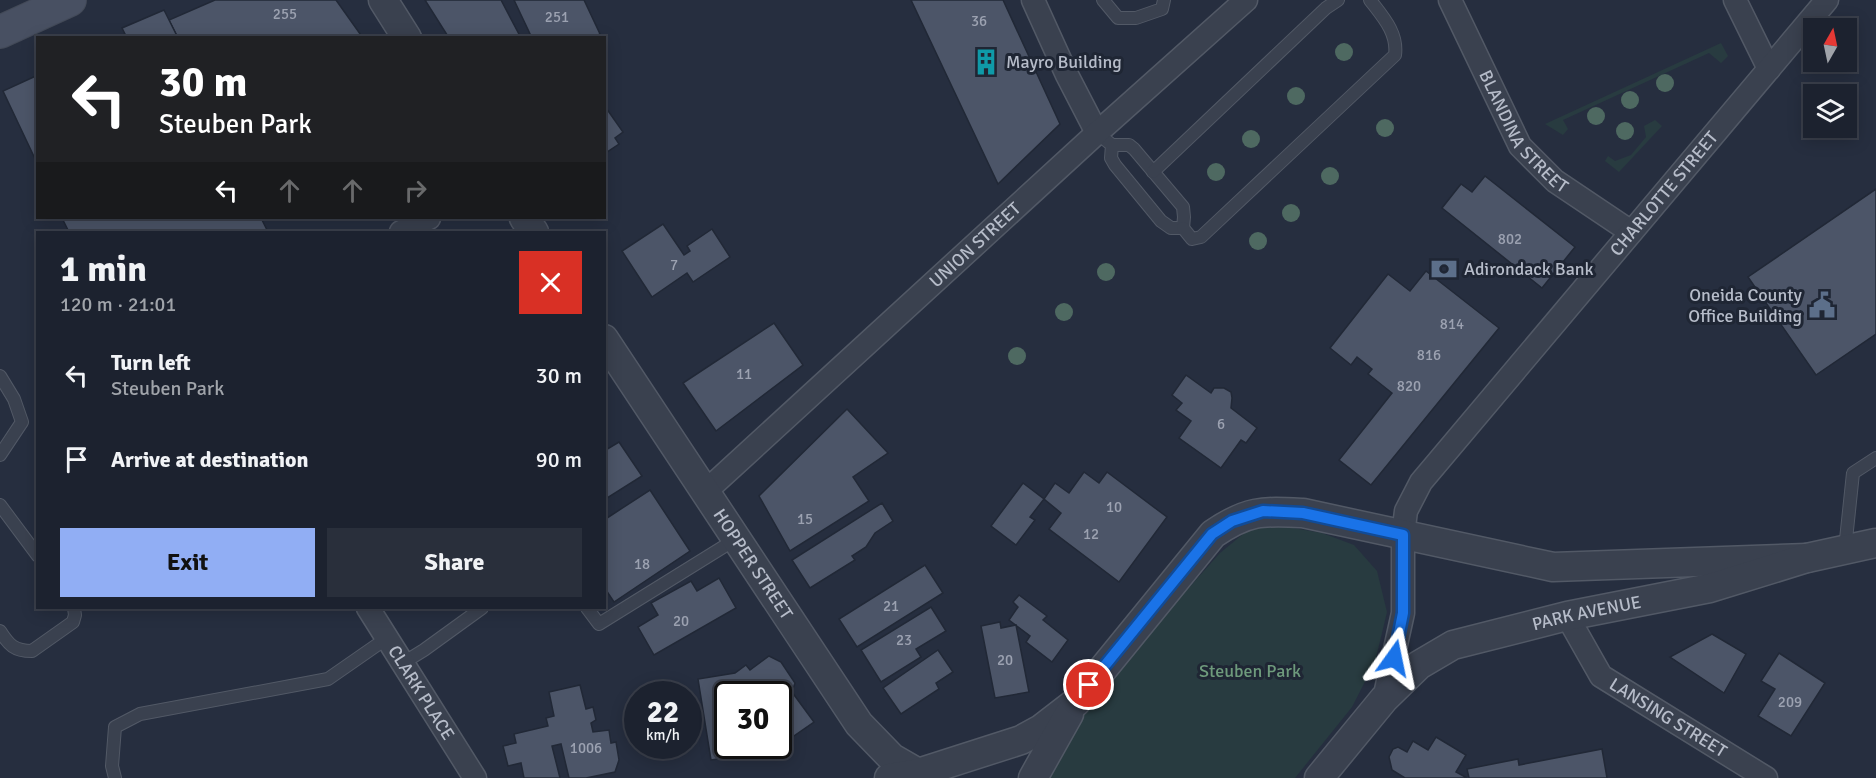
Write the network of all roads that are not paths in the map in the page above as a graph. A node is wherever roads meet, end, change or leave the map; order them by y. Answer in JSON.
{"nodes":[{"id":1,"x":70,"y":0,"type":"edge"},
{"id":2,"x":383,"y":0,"type":"edge"},
{"id":3,"x":1033,"y":0,"type":"edge"},
{"id":4,"x":1103,"y":0,"type":"edge"},
{"id":5,"x":1164,"y":0,"type":"edge"},
{"id":6,"x":1338,"y":0,"type":"edge"},
{"id":7,"x":1370,"y":0,"type":"edge"},
{"id":8,"x":1450,"y":0,"type":"edge"},
{"id":9,"x":1735,"y":0,"type":"edge"},
{"id":10,"x":1827,"y":0,"type":"edge"},
{"id":11,"x":1238,"y":3,"type":"edge"},
{"id":12,"x":0,"y":32,"type":"edge"},
{"id":13,"x":406,"y":36,"type":"edge"},
{"id":14,"x":1769,"y":69,"type":"junction"},
{"id":15,"x":1105,"y":139,"type":"junction"},
{"id":16,"x":1153,"y":172,"type":"junction"},
{"id":17,"x":427,"y":219,"type":"edge"},
{"id":18,"x":1183,"y":228,"type":"junction"},
{"id":19,"x":403,"y":231,"type":"edge"},
{"id":20,"x":1631,"y":232,"type":"junction"},
{"id":21,"x":606,"y":342,"type":"edge"},
{"id":22,"x":0,"y":376,"type":"edge"},
{"id":23,"x":0,"y":455,"type":"edge"},
{"id":24,"x":1876,"y":458,"type":"edge"},
{"id":25,"x":705,"y":492,"type":"junction"},
{"id":26,"x":0,"y":505,"type":"edge"},
{"id":27,"x":1403,"y":535,"type":"junction"},
{"id":28,"x":737,"y":538,"type":"junction"},
{"id":29,"x":1876,"y":543,"type":"edge"},
{"id":30,"x":1844,"y":550,"type":"junction"},
{"id":31,"x":36,"y":553,"type":"edge"},
{"id":32,"x":1807,"y":558,"type":"junction"},
{"id":33,"x":74,"y":609,"type":"edge"},
{"id":34,"x":369,"y":609,"type":"edge"},
{"id":35,"x":481,"y":609,"type":"edge"},
{"id":36,"x":588,"y":609,"type":"edge"},
{"id":37,"x":1567,"y":616,"type":"junction"},
{"id":38,"x":0,"y":631,"type":"edge"},
{"id":39,"x":387,"y":638,"type":"junction"},
{"id":40,"x":403,"y":663,"type":"junction"},
{"id":41,"x":1384,"y":699,"type":"junction"},
{"id":42,"x":1076,"y":702,"type":"junction"},
{"id":43,"x":920,"y":776,"type":"edge"},
{"id":44,"x":115,"y":778,"type":"edge"},
{"id":45,"x":475,"y":778,"type":"edge"},
{"id":46,"x":889,"y":778,"type":"edge"},
{"id":47,"x":1033,"y":778,"type":"edge"},
{"id":48,"x":1319,"y":778,"type":"edge"},
{"id":49,"x":1766,"y":778,"type":"edge"}],
"edges":[{"from":1,"to":12,"type":"main road"},
{"from":2,"to":13,"type":"street"},
{"from":3,"to":15,"type":"street"},
{"from":4,"to":5,"type":"lane"},
{"from":6,"to":16,"type":"lane"},
{"from":7,"to":18,"type":"lane"},
{"from":8,"to":20,"type":"street","name":"BLANDINA STREET"},
{"from":9,"to":14,"type":"street"},
{"from":10,"to":14,"type":"street","name":"CHARLOTTE STREET"},
{"from":11,"to":15,"type":"street","name":"UNION STREET"},
{"from":14,"to":20,"type":"street","name":"CHARLOTTE STREET"},
{"from":15,"to":16,"type":"lane"},
{"from":15,"to":18,"type":"lane"},
{"from":15,"to":25,"type":"street","name":"UNION STREET"},
{"from":16,"to":18,"type":"lane"},
{"from":17,"to":19,"type":"street"},
{"from":20,"to":27,"type":"street","name":"CHARLOTTE STREET"},
{"from":21,"to":25,"type":"street","name":"HOPPER STREET"},
{"from":22,"to":23,"type":"lane"},
{"from":24,"to":30,"type":"lane"},
{"from":25,"to":28,"type":"street","name":"HOPPER STREET"},
{"from":26,"to":31,"type":"lane"},
{"from":27,"to":32,"type":"street","name":"PARK AVENUE"},
{"from":27,"to":41,"type":"street"},
{"from":27,"to":42,"type":"street"},
{"from":28,"to":36,"type":"lane"},
{"from":28,"to":43,"type":"street","name":"HOPPER STREET"},
{"from":29,"to":30,"type":"street","name":"PARK AVENUE"},
{"from":30,"to":32,"type":"street","name":"PARK AVENUE"},
{"from":32,"to":37,"type":"street","name":"PARK AVENUE"},
{"from":33,"to":38,"type":"lane"},
{"from":34,"to":39,"type":"street","name":"CLARK PLACE"},
{"from":35,"to":40,"type":"lane"},
{"from":37,"to":41,"type":"street","name":"PARK AVENUE"},
{"from":37,"to":49,"type":"street","name":"LANSING STREET"},
{"from":39,"to":40,"type":"street","name":"CLARK PLACE"},
{"from":39,"to":44,"type":"lane"},
{"from":40,"to":45,"type":"street","name":"CLARK PLACE"},
{"from":41,"to":48,"type":"street"},
{"from":42,"to":43,"type":"street"},
{"from":42,"to":47,"type":"street"},
{"from":43,"to":46,"type":"street"}]}
